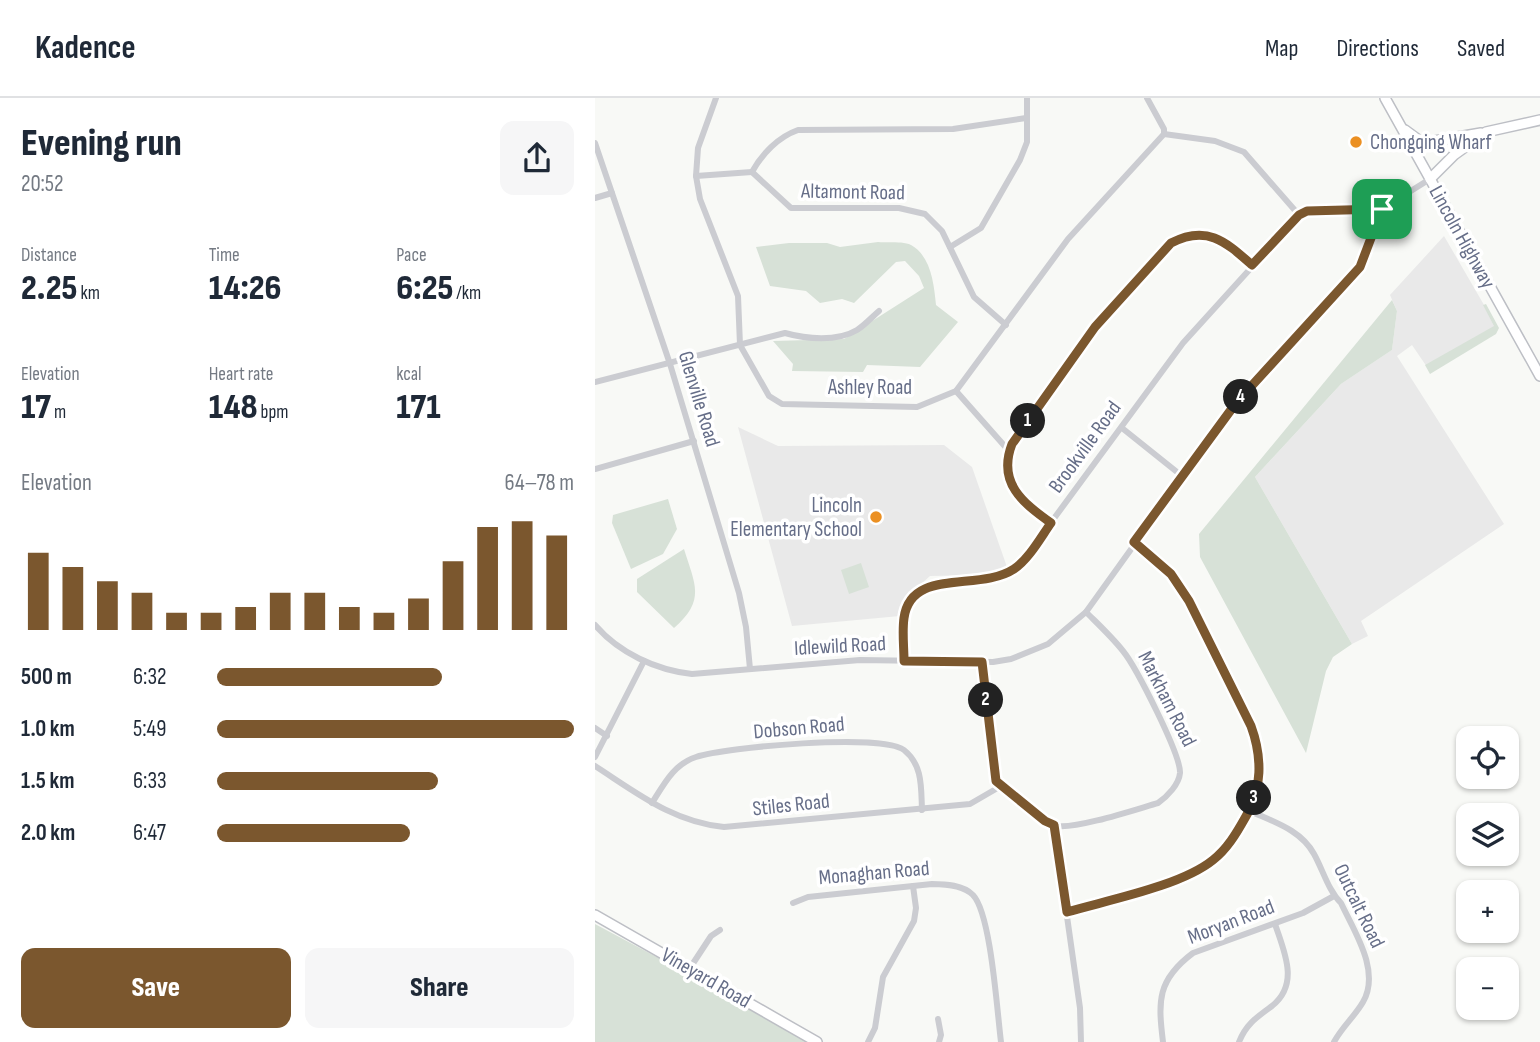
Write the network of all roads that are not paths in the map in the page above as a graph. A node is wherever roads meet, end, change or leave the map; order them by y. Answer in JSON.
{"nodes":[{"id":1,"x":716,"y":98,"type":"edge"},
{"id":2,"x":1027,"y":98,"type":"edge"},
{"id":3,"x":1147,"y":98,"type":"edge"},
{"id":4,"x":1385,"y":98,"type":"edge"},
{"id":5,"x":1026,"y":118,"type":"junction"},
{"id":6,"x":1540,"y":120,"type":"edge"},
{"id":7,"x":1400,"y":127,"type":"junction"},
{"id":8,"x":1486,"y":132,"type":"junction"},
{"id":9,"x":1164,"y":134,"type":"junction"},
{"id":10,"x":595,"y":143,"type":"edge"},
{"id":11,"x":752,"y":172,"type":"junction"},
{"id":12,"x":696,"y":176,"type":"junction"},
{"id":13,"x":1430,"y":179,"type":"junction"},
{"id":14,"x":612,"y":193,"type":"junction"},
{"id":15,"x":595,"y":198,"type":"edge"},
{"id":16,"x":1382,"y":209,"type":"junction"},
{"id":17,"x":1299,"y":215,"type":"junction"},
{"id":18,"x":950,"y":247,"type":"junction"},
{"id":19,"x":1252,"y":265,"type":"junction"},
{"id":20,"x":879,"y":311,"type":"dead end"},
{"id":21,"x":1006,"y":325,"type":"junction"},
{"id":22,"x":740,"y":345,"type":"junction"},
{"id":23,"x":670,"y":364,"type":"junction"},
{"id":24,"x":1540,"y":376,"type":"edge"},
{"id":25,"x":595,"y":382,"type":"edge"},
{"id":26,"x":956,"y":391,"type":"junction"},
{"id":27,"x":1122,"y":428,"type":"junction"},
{"id":28,"x":694,"y":442,"type":"junction"},
{"id":29,"x":1009,"y":452,"type":"junction"},
{"id":30,"x":595,"y":469,"type":"edge"},
{"id":31,"x":1182,"y":476,"type":"junction"},
{"id":32,"x":1051,"y":523,"type":"junction"},
{"id":33,"x":1134,"y":542,"type":"junction"},
{"id":34,"x":1086,"y":612,"type":"junction"},
{"id":35,"x":595,"y":625,"type":"edge"},
{"id":36,"x":644,"y":661,"type":"junction"},
{"id":37,"x":904,"y":661,"type":"junction"},
{"id":38,"x":982,"y":662,"type":"junction"},
{"id":39,"x":750,"y":670,"type":"junction"},
{"id":40,"x":595,"y":729,"type":"edge"},
{"id":41,"x":607,"y":736,"type":"junction"},
{"id":42,"x":595,"y":757,"type":"edge"},
{"id":43,"x":595,"y":766,"type":"edge"},
{"id":44,"x":1001,"y":786,"type":"junction"},
{"id":45,"x":653,"y":803,"type":"junction"},
{"id":46,"x":922,"y":810,"type":"junction"},
{"id":47,"x":1250,"y":811,"type":"junction"},
{"id":48,"x":1054,"y":825,"type":"junction"},
{"id":49,"x":913,"y":886,"type":"junction"},
{"id":50,"x":1334,"y":896,"type":"junction"},
{"id":51,"x":793,"y":903,"type":"dead end"},
{"id":52,"x":1067,"y":912,"type":"junction"},
{"id":53,"x":595,"y":915,"type":"edge"},
{"id":54,"x":1275,"y":924,"type":"junction"},
{"id":55,"x":720,"y":930,"type":"dead end"},
{"id":56,"x":690,"y":968,"type":"junction"},
{"id":57,"x":938,"y":1018,"type":"dead end"},
{"id":58,"x":817,"y":1042,"type":"edge"},
{"id":59,"x":868,"y":1042,"type":"edge"},
{"id":60,"x":939,"y":1042,"type":"edge"},
{"id":61,"x":1001,"y":1042,"type":"edge"},
{"id":62,"x":1080,"y":1042,"type":"edge"},
{"id":63,"x":1163,"y":1042,"type":"edge"},
{"id":64,"x":1239,"y":1042,"type":"edge"},
{"id":65,"x":1334,"y":1042,"type":"edge"}],
"edges":[{"from":1,"to":12,"type":"street","name":"Ashley Road"},
{"from":2,"to":5,"type":"street"},
{"from":3,"to":9,"type":"street"},
{"from":4,"to":7,"type":"street","name":"Lincoln Highway"},
{"from":5,"to":11,"type":"street"},
{"from":5,"to":18,"type":"street"},
{"from":6,"to":8,"type":"street"},
{"from":7,"to":8,"type":"street"},
{"from":7,"to":13,"type":"street","name":"Lincoln Highway"},
{"from":8,"to":13,"type":"street"},
{"from":9,"to":17,"type":"street"},
{"from":9,"to":21,"type":"street"},
{"from":10,"to":14,"type":"street","name":"Glenville Road"},
{"from":11,"to":12,"type":"street"},
{"from":11,"to":18,"type":"street","name":"Altamont Road"},
{"from":12,"to":22,"type":"street","name":"Ashley Road"},
{"from":13,"to":16,"type":"street"},
{"from":13,"to":24,"type":"street","name":"Lincoln Highway"},
{"from":14,"to":15,"type":"street"},
{"from":14,"to":23,"type":"street","name":"Glenville Road"},
{"from":16,"to":17,"type":"street"},
{"from":16,"to":31,"type":"street","name":"Idlewild Road"},
{"from":17,"to":19,"type":"street","name":"Brookville Road"},
{"from":18,"to":21,"type":"street","name":"Altamont Road"},
{"from":19,"to":27,"type":"street","name":"Brookville Road"},
{"from":19,"to":29,"type":"street"},
{"from":20,"to":22,"type":"street"},
{"from":21,"to":26,"type":"street"},
{"from":22,"to":23,"type":"street"},
{"from":22,"to":26,"type":"street","name":"Ashley Road"},
{"from":23,"to":25,"type":"street"},
{"from":23,"to":28,"type":"street","name":"Glenville Road"},
{"from":26,"to":29,"type":"street"},
{"from":27,"to":31,"type":"street"},
{"from":27,"to":32,"type":"street","name":"Brookville Road"},
{"from":28,"to":30,"type":"street"},
{"from":28,"to":39,"type":"street","name":"Glenville Road"},
{"from":29,"to":32,"type":"street"},
{"from":31,"to":33,"type":"street","name":"Idlewild Road"},
{"from":32,"to":37,"type":"street","name":"Brookville Road"},
{"from":33,"to":34,"type":"street","name":"Idlewild Road"},
{"from":33,"to":47,"type":"street"},
{"from":34,"to":38,"type":"street","name":"Idlewild Road"},
{"from":34,"to":48,"type":"street","name":"Markham Road"},
{"from":35,"to":36,"type":"street","name":"Idlewild Road"},
{"from":36,"to":39,"type":"street","name":"Idlewild Road"},
{"from":36,"to":41,"type":"street"},
{"from":37,"to":38,"type":"street","name":"Idlewild Road"},
{"from":37,"to":39,"type":"street","name":"Idlewild Road"},
{"from":38,"to":44,"type":"street"},
{"from":40,"to":41,"type":"street"},
{"from":41,"to":42,"type":"street"},
{"from":43,"to":45,"type":"street","name":"Stiles Road"},
{"from":44,"to":46,"type":"street","name":"Stiles Road"},
{"from":44,"to":48,"type":"street"},
{"from":45,"to":46,"type":"street","name":"Stiles Road"},
{"from":45,"to":46,"type":"street","name":"Dobson Road"},
{"from":47,"to":50,"type":"street","name":"Outcalt Road"},
{"from":47,"to":52,"type":"street"},
{"from":48,"to":52,"type":"street"},
{"from":49,"to":51,"type":"street","name":"Monaghan Road"},
{"from":49,"to":59,"type":"street"},
{"from":49,"to":61,"type":"street","name":"Monaghan Road"},
{"from":50,"to":54,"type":"street","name":"Moryan Road"},
{"from":50,"to":65,"type":"street","name":"Outcalt Road"},
{"from":52,"to":62,"type":"street"},
{"from":53,"to":56,"type":"street","name":"Vineyard Road"},
{"from":54,"to":63,"type":"street","name":"Moryan Road"},
{"from":54,"to":64,"type":"street"},
{"from":55,"to":56,"type":"street"},
{"from":56,"to":58,"type":"street","name":"Vineyard Road"},
{"from":57,"to":60,"type":"street"}]}
